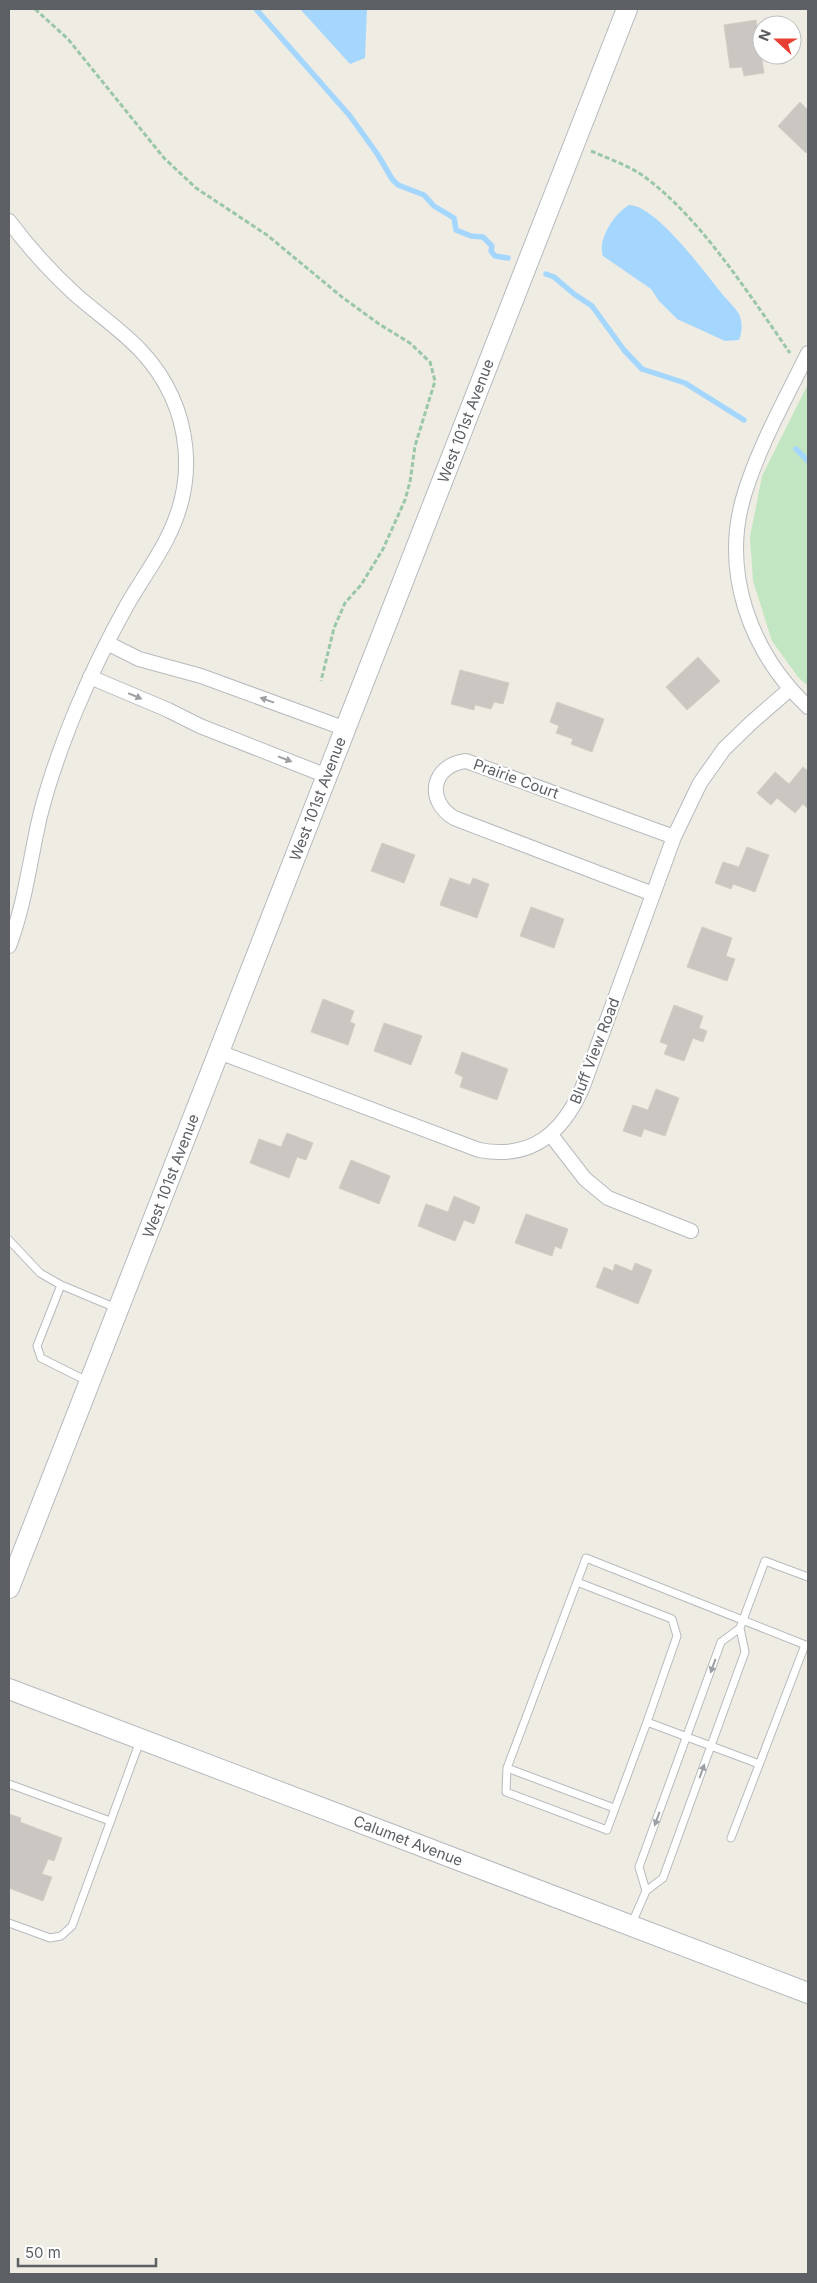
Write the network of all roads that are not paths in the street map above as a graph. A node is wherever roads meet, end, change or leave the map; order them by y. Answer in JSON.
{"nodes":[{"id":1,"x":627,"y":9,"type":"edge"},
{"id":2,"x":9,"y":221,"type":"edge"},
{"id":3,"x":808,"y":353,"type":"edge"},
{"id":4,"x":107,"y":643,"type":"junction"},
{"id":5,"x":90,"y":677,"type":"junction"},
{"id":6,"x":790,"y":688,"type":"junction"},
{"id":7,"x":808,"y":706,"type":"edge"},
{"id":8,"x":346,"y":729,"type":"junction"},
{"id":9,"x":327,"y":776,"type":"junction"},
{"id":10,"x":674,"y":837,"type":"junction"},
{"id":11,"x":654,"y":894,"type":"junction"},
{"id":12,"x":9,"y":946,"type":"edge"},
{"id":13,"x":219,"y":1052,"type":"junction"},
{"id":14,"x":551,"y":1136,"type":"junction"},
{"id":15,"x":691,"y":1231,"type":"dead end"},
{"id":16,"x":9,"y":1240,"type":"edge"},
{"id":17,"x":61,"y":1285,"type":"junction"},
{"id":18,"x":118,"y":1309,"type":"junction"},
{"id":19,"x":90,"y":1382,"type":"junction"},
{"id":20,"x":808,"y":1577,"type":"edge"},
{"id":21,"x":577,"y":1582,"type":"junction"},
{"id":22,"x":9,"y":1588,"type":"edge"},
{"id":23,"x":744,"y":1620,"type":"junction"},
{"id":24,"x":740,"y":1628,"type":"junction"},
{"id":25,"x":807,"y":1645,"type":"edge"},
{"id":26,"x":9,"y":1689,"type":"edge"},
{"id":27,"x":647,"y":1722,"type":"junction"},
{"id":28,"x":687,"y":1736,"type":"junction"},
{"id":29,"x":141,"y":1739,"type":"junction"},
{"id":30,"x":712,"y":1745,"type":"junction"},
{"id":31,"x":759,"y":1764,"type":"junction"},
{"id":32,"x":507,"y":1768,"type":"junction"},
{"id":33,"x":9,"y":1784,"type":"edge"},
{"id":34,"x":614,"y":1808,"type":"junction"},
{"id":35,"x":110,"y":1822,"type":"junction"},
{"id":36,"x":731,"y":1838,"type":"dead end"},
{"id":37,"x":646,"y":1892,"type":"junction"},
{"id":38,"x":9,"y":1923,"type":"edge"},
{"id":39,"x":632,"y":1926,"type":"junction"},
{"id":40,"x":808,"y":1993,"type":"edge"}],
"edges":[{"from":1,"to":8,"type":"street","name":"West 101st Avenue"},
{"from":2,"to":4,"type":"street"},
{"from":3,"to":6,"type":"street"},
{"from":4,"to":5,"type":"street"},
{"from":8,"to":4,"type":"street","one_way":true},
{"from":5,"to":9,"type":"street","one_way":true},
{"from":5,"to":12,"type":"street"},
{"from":6,"to":7,"type":"street"},
{"from":6,"to":10,"type":"street","name":"Bluff View Road"},
{"from":8,"to":9,"type":"street","name":"West 101st Avenue"},
{"from":9,"to":13,"type":"street","name":"West 101st Avenue"},
{"from":10,"to":11,"type":"street","name":"Bluff View Road"},
{"from":10,"to":11,"type":"street","name":"Prairie Court"},
{"from":11,"to":14,"type":"street","name":"Bluff View Road"},
{"from":13,"to":14,"type":"street","name":"Bluff View Road"},
{"from":13,"to":18,"type":"street","name":"West 101st Avenue"},
{"from":14,"to":15,"type":"street"},
{"from":16,"to":17,"type":"lane"},
{"from":17,"to":18,"type":"lane"},
{"from":17,"to":19,"type":"lane"},
{"from":18,"to":19,"type":"street","name":"West 101st Avenue"},
{"from":19,"to":22,"type":"street","name":"West 101st Avenue"},
{"from":20,"to":23,"type":"lane"},
{"from":21,"to":23,"type":"lane"},
{"from":21,"to":27,"type":"lane"},
{"from":21,"to":32,"type":"lane"},
{"from":23,"to":24,"type":"lane"},
{"from":23,"to":25,"type":"lane"},
{"from":24,"to":28,"type":"lane","one_way":true},
{"from":24,"to":30,"type":"lane"},
{"from":25,"to":31,"type":"lane"},
{"from":26,"to":29,"type":"street","name":"Calumet Avenue"},
{"from":27,"to":28,"type":"lane"},
{"from":27,"to":34,"type":"lane"},
{"from":28,"to":30,"type":"lane"},
{"from":28,"to":37,"type":"lane","one_way":true},
{"from":29,"to":35,"type":"lane"},
{"from":29,"to":39,"type":"street","name":"Calumet Avenue"},
{"from":30,"to":31,"type":"lane"},
{"from":37,"to":30,"type":"lane","one_way":true},
{"from":31,"to":36,"type":"lane"},
{"from":32,"to":34,"type":"lane"},
{"from":32,"to":34,"type":"lane"},
{"from":33,"to":35,"type":"lane"},
{"from":35,"to":38,"type":"lane"},
{"from":37,"to":39,"type":"lane"},
{"from":39,"to":40,"type":"street","name":"Calumet Avenue"}]}
